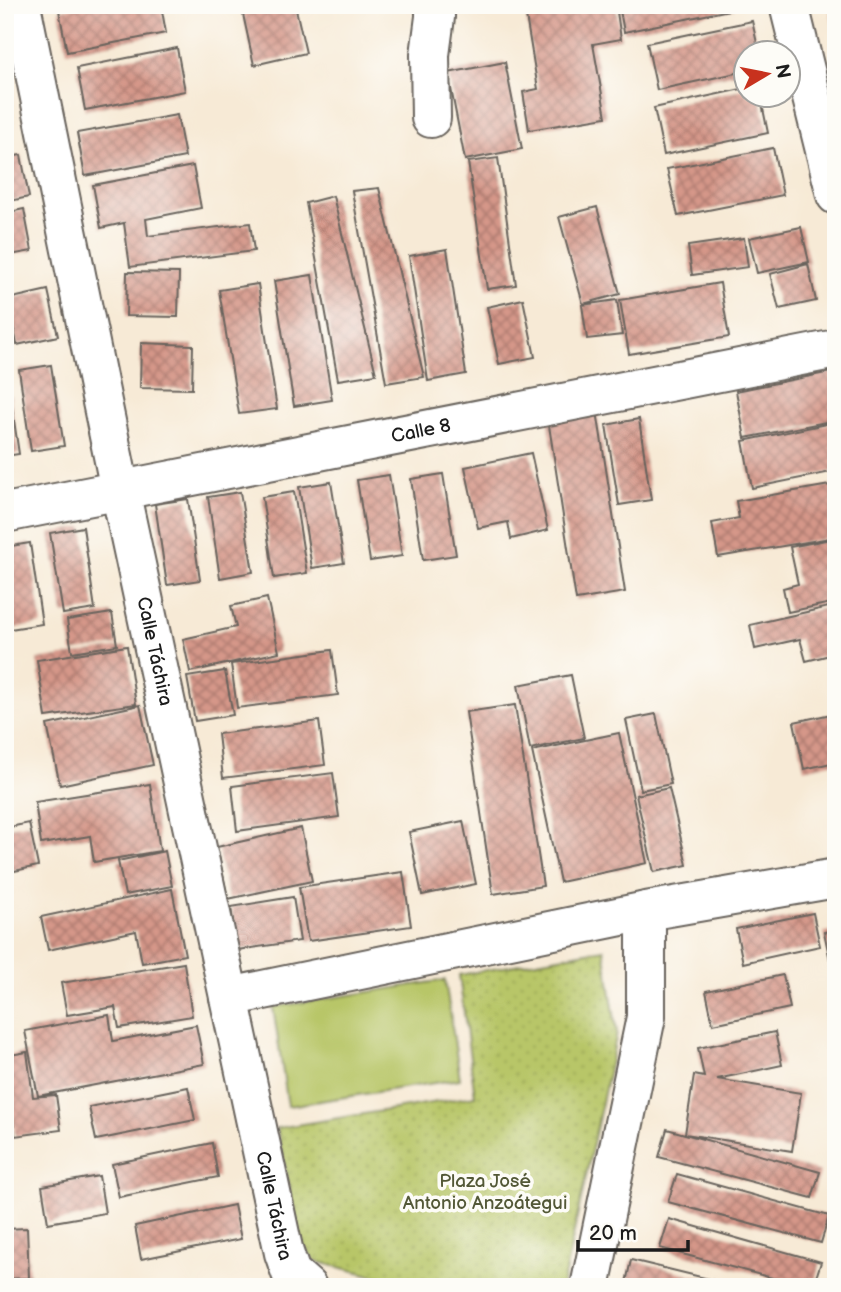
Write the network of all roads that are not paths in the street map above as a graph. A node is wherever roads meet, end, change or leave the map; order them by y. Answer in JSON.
{"nodes":[{"id":1,"x":21,"y":5,"type":"edge"},
{"id":2,"x":435,"y":5,"type":"edge"},
{"id":3,"x":789,"y":5,"type":"edge"},
{"id":4,"x":431,"y":118,"type":"dead end"},
{"id":5,"x":834,"y":183,"type":"edge"},
{"id":6,"x":836,"y":349,"type":"edge"},
{"id":7,"x":120,"y":490,"type":"junction"},
{"id":8,"x":5,"y":513,"type":"edge"},
{"id":9,"x":836,"y":878,"type":"edge"},
{"id":10,"x":646,"y":911,"type":"junction"},
{"id":11,"x":229,"y":997,"type":"junction"},
{"id":12,"x":307,"y":1287,"type":"edge"},
{"id":13,"x":590,"y":1287,"type":"edge"}],
"edges":[{"from":1,"to":7,"type":"street","name":"Calle Táchira"},
{"from":2,"to":4,"type":"street"},
{"from":3,"to":5,"type":"street"},
{"from":6,"to":7,"type":"street","name":"Calle 8"},
{"from":7,"to":8,"type":"street","name":"Calle 8"},
{"from":7,"to":11,"type":"street","name":"Calle Táchira"},
{"from":9,"to":10,"type":"street"},
{"from":10,"to":11,"type":"street"},
{"from":10,"to":13,"type":"street"},
{"from":11,"to":12,"type":"street","name":"Calle Táchira"}]}
